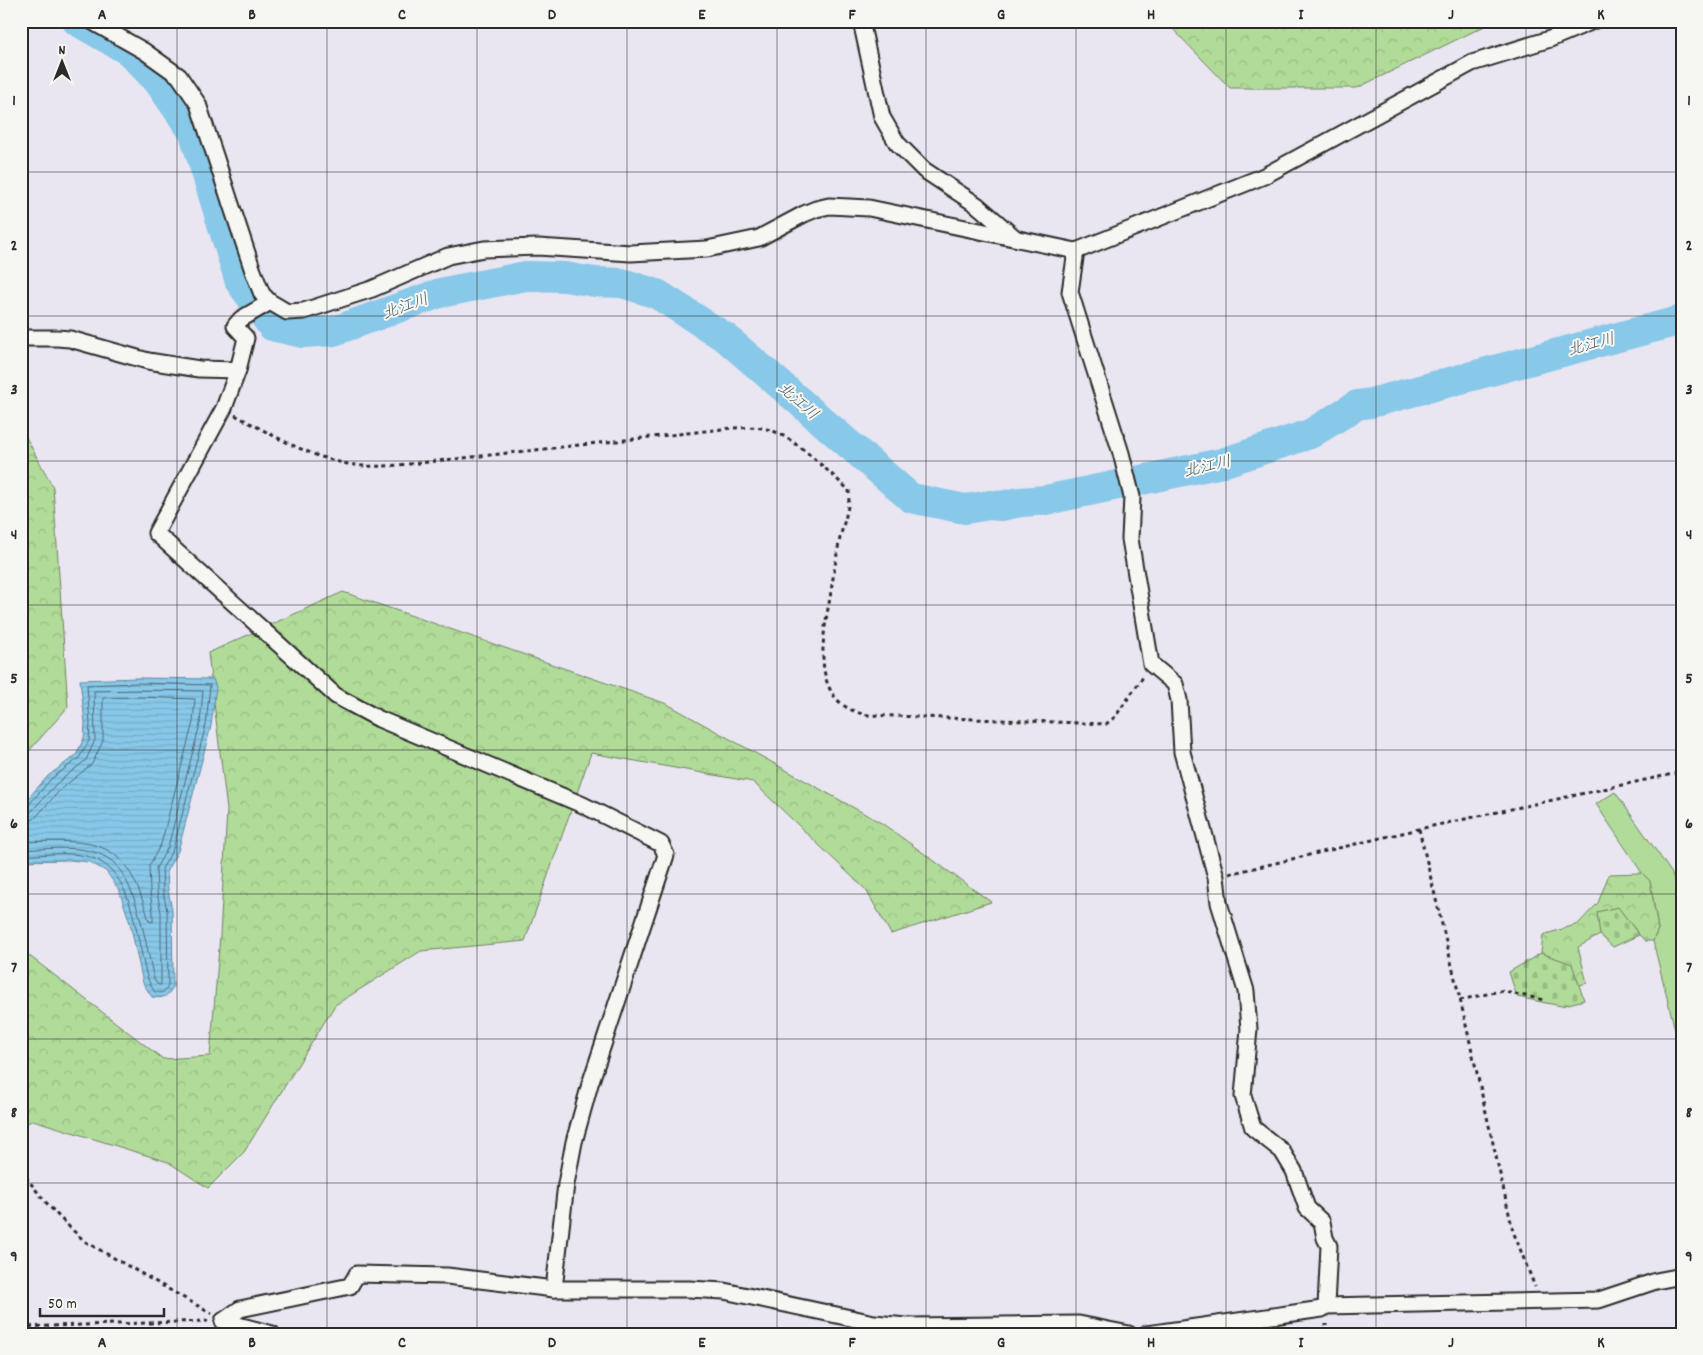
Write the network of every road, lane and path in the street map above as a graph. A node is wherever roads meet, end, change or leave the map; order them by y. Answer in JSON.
{"nodes":[{"id":1,"x":91,"y":21,"type":"edge"},
{"id":2,"x":861,"y":21,"type":"edge"},
{"id":3,"x":1593,"y":21,"type":"edge"},
{"id":4,"x":1015,"y":238,"type":"junction"},
{"id":5,"x":1076,"y":251,"type":"junction"},
{"id":6,"x":270,"y":302,"type":"junction"},
{"id":7,"x":21,"y":338,"type":"edge"},
{"id":8,"x":238,"y":370,"type":"junction"},
{"id":9,"x":224,"y":408,"type":"junction"},
{"id":10,"x":1151,"y":664,"type":"junction"},
{"id":11,"x":1682,"y":772,"type":"edge"},
{"id":12,"x":1419,"y":829,"type":"junction"},
{"id":13,"x":1216,"y":877,"type":"junction"},
{"id":14,"x":1460,"y":1000,"type":"junction"},
{"id":15,"x":1544,"y":1000,"type":"dead end"},
{"id":16,"x":21,"y":1170,"type":"edge"},
{"id":17,"x":1682,"y":1276,"type":"edge"},
{"id":18,"x":554,"y":1289,"type":"junction"},
{"id":19,"x":1540,"y":1302,"type":"junction"},
{"id":20,"x":1326,"y":1306,"type":"junction"},
{"id":21,"x":223,"y":1321,"type":"junction"},
{"id":22,"x":21,"y":1327,"type":"edge"},
{"id":23,"x":272,"y":1334,"type":"edge"},
{"id":24,"x":1129,"y":1334,"type":"edge"},
{"id":25,"x":1147,"y":1334,"type":"edge"}],
"edges":[{"from":1,"to":6,"type":"street"},
{"from":2,"to":4,"type":"street"},
{"from":3,"to":5,"type":"street"},
{"from":4,"to":5,"type":"street"},
{"from":4,"to":6,"type":"street"},
{"from":5,"to":10,"type":"street"},
{"from":6,"to":8,"type":"street"},
{"from":7,"to":8,"type":"street"},
{"from":8,"to":9,"type":"street"},
{"from":9,"to":10,"type":"path"},
{"from":9,"to":18,"type":"street"},
{"from":10,"to":13,"type":"street"},
{"from":11,"to":12,"type":"path"},
{"from":12,"to":13,"type":"path"},
{"from":12,"to":14,"type":"path"},
{"from":13,"to":20,"type":"street"},
{"from":14,"to":15,"type":"path"},
{"from":14,"to":19,"type":"path"},
{"from":16,"to":21,"type":"path"},
{"from":17,"to":19,"type":"street"},
{"from":18,"to":21,"type":"street"},
{"from":18,"to":24,"type":"street"},
{"from":19,"to":20,"type":"street"},
{"from":20,"to":25,"type":"street"},
{"from":21,"to":22,"type":"path"},
{"from":21,"to":23,"type":"street"}]}
